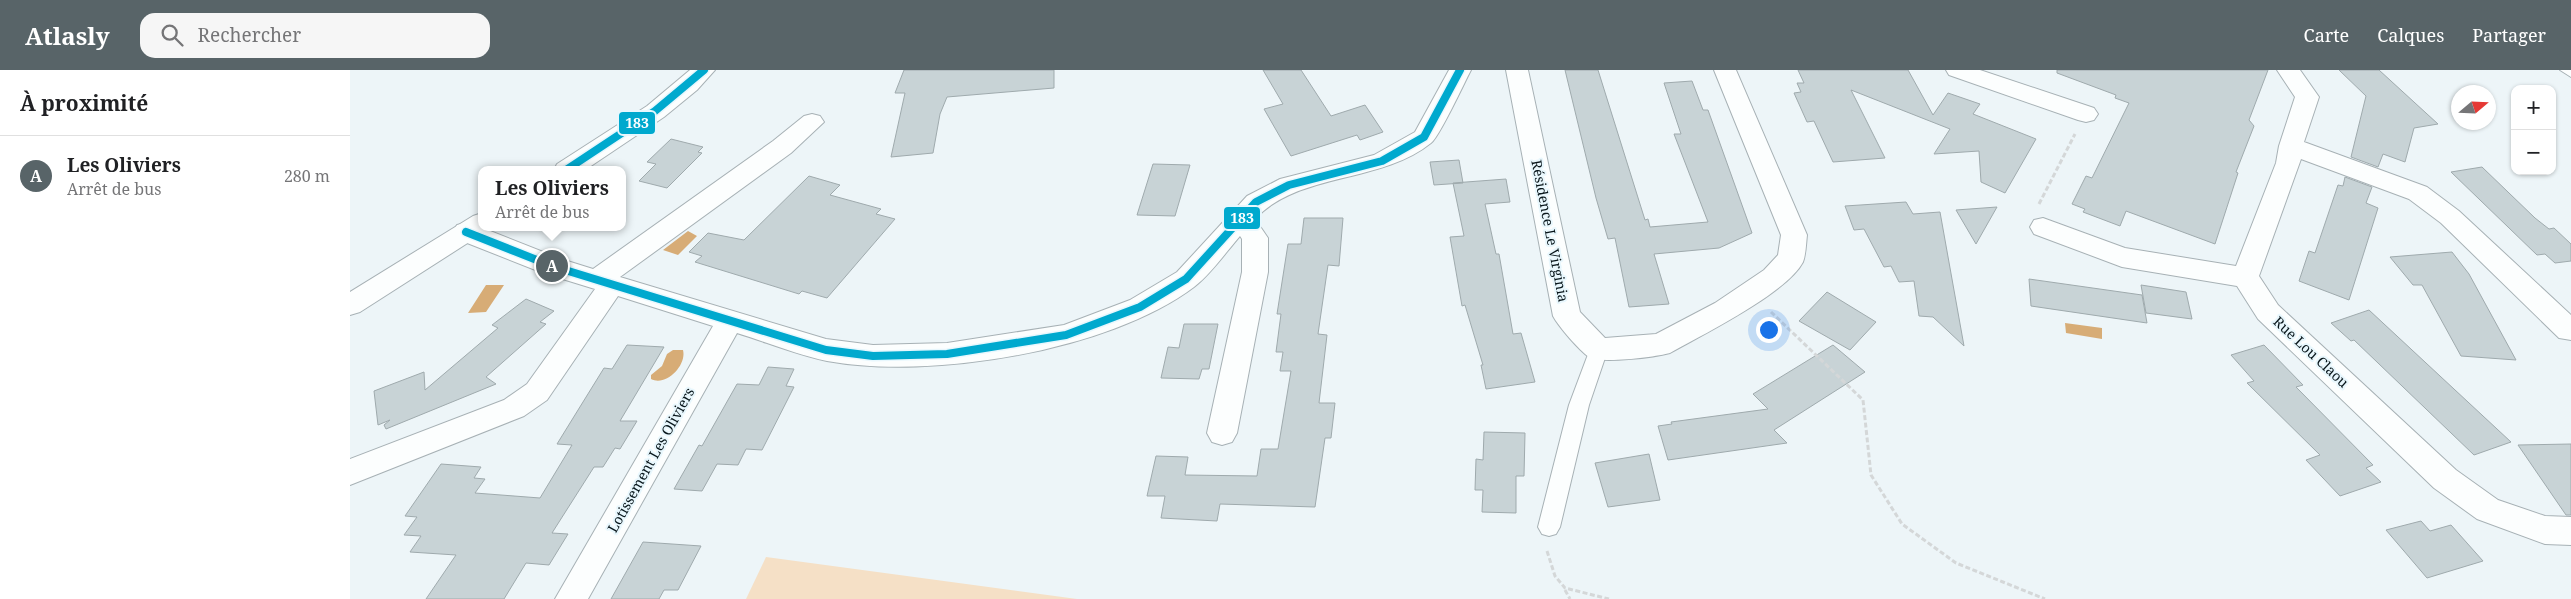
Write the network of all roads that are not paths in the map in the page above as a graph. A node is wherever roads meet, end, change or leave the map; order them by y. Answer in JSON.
{"nodes":[{"id":1,"x":704,"y":70,"type":"edge"},
{"id":2,"x":1460,"y":70,"type":"edge"},
{"id":3,"x":1517,"y":70,"type":"edge"},
{"id":4,"x":1725,"y":70,"type":"edge"},
{"id":5,"x":1957,"y":70,"type":"edge"},
{"id":6,"x":2288,"y":70,"type":"edge"},
{"id":7,"x":2568,"y":70,"type":"edge"},
{"id":8,"x":2571,"y":72,"type":"edge"},
{"id":9,"x":2086,"y":114,"type":"road end"},
{"id":10,"x":812,"y":122,"type":"dead end"},
{"id":11,"x":2291,"y":146,"type":"junction"},
{"id":12,"x":572,"y":166,"type":"edge"},
{"id":13,"x":1241,"y":218,"type":"junction"},
{"id":14,"x":474,"y":227,"type":"edge"},
{"id":15,"x":2043,"y":227,"type":"road end"},
{"id":16,"x":482,"y":231,"type":"edge"},
{"id":17,"x":2246,"y":277,"type":"junction"},
{"id":18,"x":605,"y":282,"type":"junction"},
{"id":19,"x":350,"y":305,"type":"edge"},
{"id":20,"x":730,"y":320,"type":"junction"},
{"id":21,"x":2569,"y":330,"type":"dead end"},
{"id":22,"x":1599,"y":349,"type":"junction"},
{"id":23,"x":1222,"y":433,"type":"dead end"},
{"id":24,"x":350,"y":472,"type":"edge"},
{"id":25,"x":1549,"y":527,"type":"road end"},
{"id":26,"x":2571,"y":531,"type":"edge"},
{"id":27,"x":572,"y":599,"type":"edge"}],
"edges":[{"from":1,"to":12,"type":"street"},
{"from":2,"to":13,"type":"street"},
{"from":3,"to":22,"type":"street","name":"Résidence Le Virginia"},
{"from":4,"to":22,"type":"street"},
{"from":5,"to":9,"type":"street"},
{"from":6,"to":11,"type":"street"},
{"from":7,"to":8,"type":"lane"},
{"from":10,"to":18,"type":"street"},
{"from":11,"to":17,"type":"street"},
{"from":11,"to":21,"type":"street"},
{"from":13,"to":20,"type":"street"},
{"from":13,"to":23,"type":"street"},
{"from":14,"to":19,"type":"street"},
{"from":15,"to":17,"type":"street"},
{"from":16,"to":18,"type":"street"},
{"from":17,"to":26,"type":"street","name":"Rue Lou Claou"},
{"from":18,"to":20,"type":"street"},
{"from":18,"to":24,"type":"street"},
{"from":20,"to":27,"type":"street","name":"Lotissement Les Oliviers"},
{"from":22,"to":25,"type":"lane"}]}
